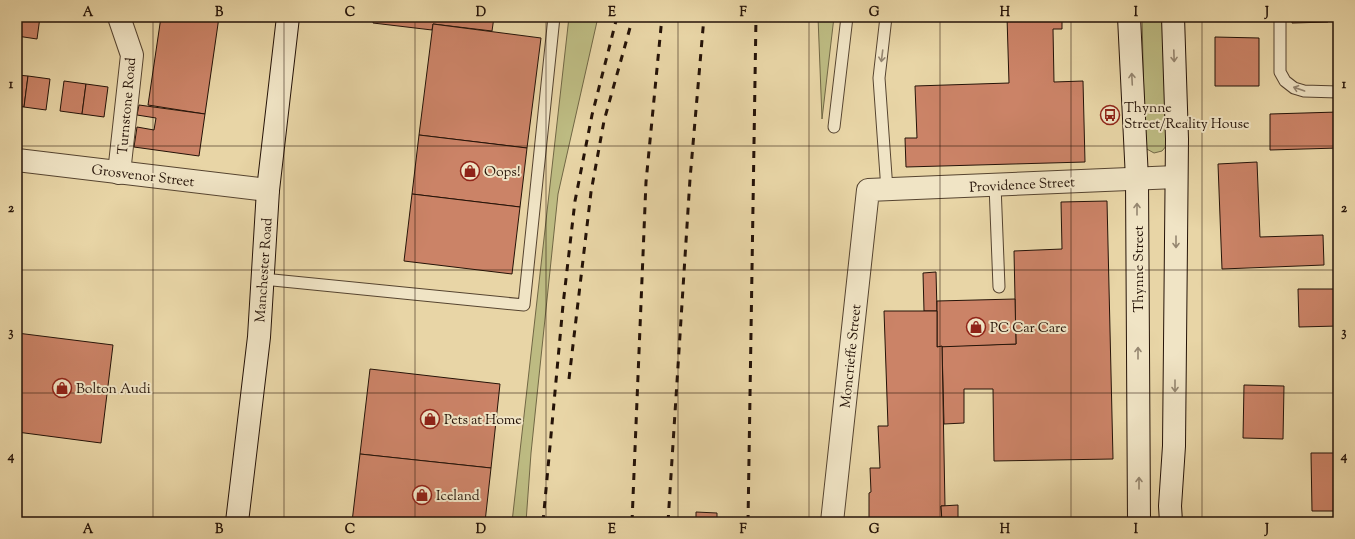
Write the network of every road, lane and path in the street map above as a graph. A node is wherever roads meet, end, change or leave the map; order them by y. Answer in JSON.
{"nodes":[{"id":1,"x":119,"y":17,"type":"edge"},
{"id":2,"x":288,"y":17,"type":"edge"},
{"id":3,"x":554,"y":17,"type":"edge"},
{"id":4,"x":847,"y":17,"type":"edge"},
{"id":5,"x":886,"y":17,"type":"edge"},
{"id":6,"x":1129,"y":17,"type":"edge"},
{"id":7,"x":1173,"y":17,"type":"edge"},
{"id":8,"x":1280,"y":17,"type":"edge"},
{"id":9,"x":1338,"y":92,"type":"edge"},
{"id":10,"x":834,"y":127,"type":"dead end"},
{"id":11,"x":17,"y":160,"type":"edge"},
{"id":12,"x":119,"y":173,"type":"junction"},
{"id":13,"x":1176,"y":177,"type":"junction"},
{"id":14,"x":1137,"y":179,"type":"junction"},
{"id":15,"x":995,"y":185,"type":"junction"},
{"id":16,"x":268,"y":190,"type":"junction"},
{"id":17,"x":877,"y":190,"type":"junction"},
{"id":18,"x":263,"y":279,"type":"junction"},
{"id":19,"x":999,"y":287,"type":"dead end"},
{"id":20,"x":237,"y":522,"type":"edge"},
{"id":21,"x":832,"y":522,"type":"edge"},
{"id":22,"x":1139,"y":522,"type":"edge"},
{"id":23,"x":1171,"y":522,"type":"edge"}],
"edges":[{"from":1,"to":12,"type":"street","name":"Turnstone Road"},
{"from":2,"to":16,"type":"street","name":"Manchester Road"},
{"from":3,"to":18,"type":"lane"},
{"from":4,"to":10,"type":"lane"},
{"from":5,"to":17,"type":"lane","one_way":true},
{"from":14,"to":6,"type":"street","name":"Thynne Street","one_way":true},
{"from":7,"to":13,"type":"street","one_way":true},
{"from":9,"to":8,"type":"lane","one_way":true},
{"from":11,"to":12,"type":"street","name":"Grosvenor Street"},
{"from":12,"to":16,"type":"street","name":"Grosvenor Street"},
{"from":13,"to":14,"type":"street","name":"Providence Street"},
{"from":13,"to":23,"type":"street","one_way":true},
{"from":14,"to":15,"type":"street","name":"Providence Street"},
{"from":22,"to":14,"type":"street","name":"Thynne Street","one_way":true},
{"from":15,"to":17,"type":"street","name":"Providence Street"},
{"from":15,"to":19,"type":"lane"},
{"from":16,"to":18,"type":"street","name":"Manchester Road"},
{"from":17,"to":21,"type":"street","name":"Moncrieffe Street"},
{"from":18,"to":20,"type":"street","name":"Manchester Road"}]}
